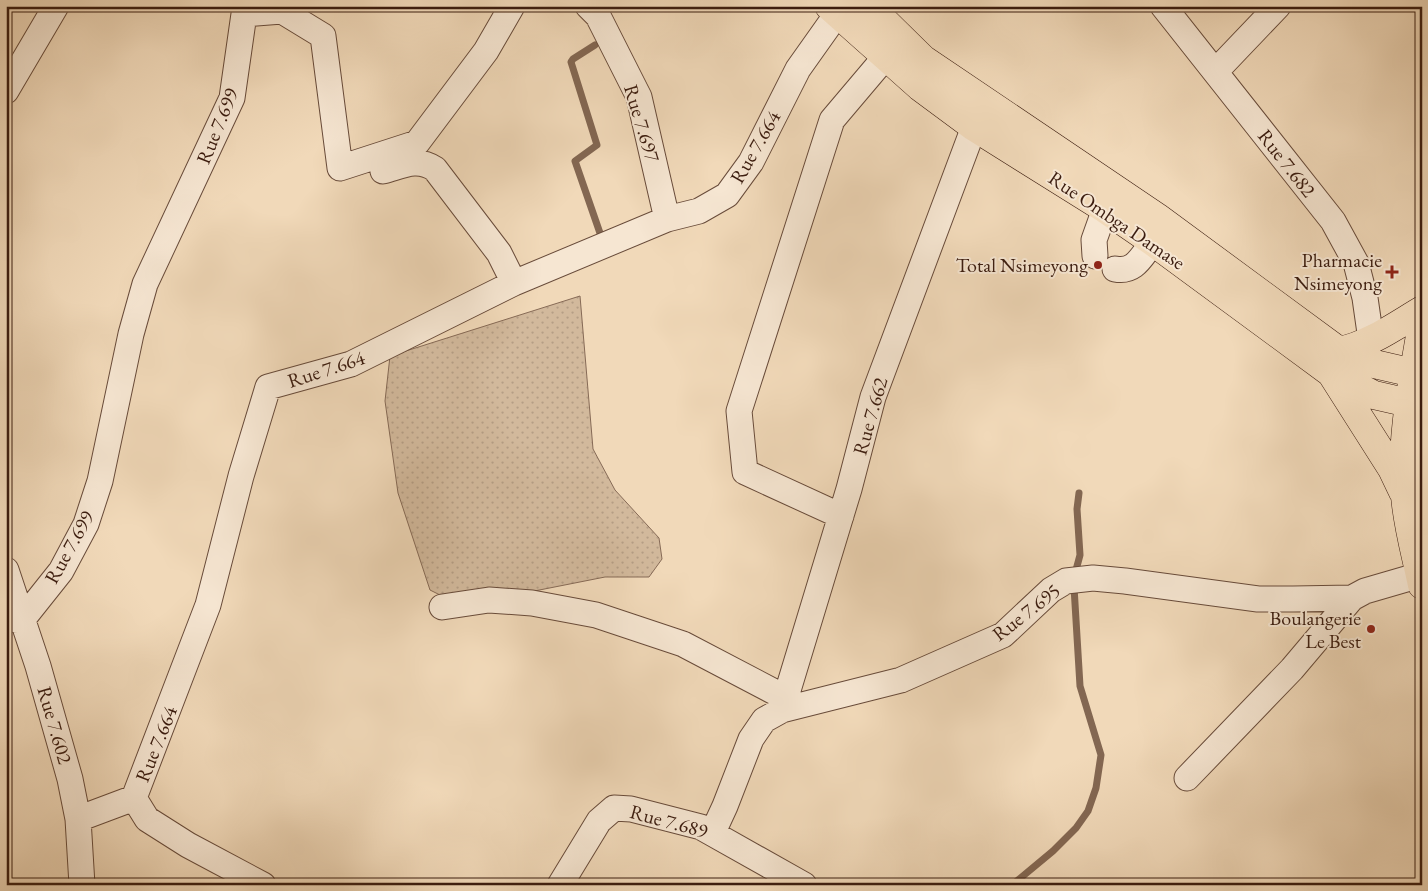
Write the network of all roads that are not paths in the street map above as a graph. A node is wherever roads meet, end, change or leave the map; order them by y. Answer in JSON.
{"nodes":[{"id":1,"x":56,"y":6,"type":"edge"},
{"id":2,"x":512,"y":6,"type":"edge"},
{"id":3,"x":588,"y":6,"type":"edge"},
{"id":4,"x":869,"y":6,"type":"edge"},
{"id":5,"x":1162,"y":6,"type":"edge"},
{"id":6,"x":1278,"y":6,"type":"edge"},
{"id":7,"x":833,"y":10,"type":"edge"},
{"id":8,"x":893,"y":47,"type":"junction"},
{"id":9,"x":1216,"y":71,"type":"junction"},
{"id":10,"x":6,"y":91,"type":"edge"},
{"id":11,"x":974,"y":128,"type":"junction"},
{"id":12,"x":346,"y":180,"type":"dead end"},
{"id":13,"x":1104,"y":209,"type":"junction"},
{"id":14,"x":667,"y":218,"type":"junction"},
{"id":15,"x":1153,"y":242,"type":"junction"},
{"id":16,"x":514,"y":283,"type":"junction"},
{"id":17,"x":1422,"y":310,"type":"edge"},
{"id":18,"x":1422,"y":324,"type":"edge"},
{"id":19,"x":1371,"y":340,"type":"junction"},
{"id":20,"x":1335,"y":362,"type":"junction"},
{"id":21,"x":1418,"y":374,"type":"edge"},
{"id":22,"x":1416,"y":405,"type":"edge"},
{"id":23,"x":1405,"y":495,"type":"junction"},
{"id":24,"x":841,"y":516,"type":"junction"},
{"id":25,"x":6,"y":570,"type":"edge"},
{"id":26,"x":1421,"y":580,"type":"edge"},
{"id":27,"x":1352,"y":598,"type":"junction"},
{"id":28,"x":442,"y":607,"type":"dead end"},
{"id":29,"x":14,"y":619,"type":"edge"},
{"id":30,"x":784,"y":704,"type":"junction"},
{"id":31,"x":1187,"y":778,"type":"dead end"},
{"id":32,"x":134,"y":798,"type":"junction"},
{"id":33,"x":78,"y":819,"type":"junction"},
{"id":34,"x":712,"y":832,"type":"junction"},
{"id":35,"x":82,"y":885,"type":"edge"},
{"id":36,"x":263,"y":885,"type":"edge"},
{"id":37,"x":560,"y":885,"type":"edge"},
{"id":38,"x":804,"y":885,"type":"edge"}],
"edges":[{"from":1,"to":10,"type":"street"},
{"from":2,"to":29,"type":"street","name":"Rue 7.699"},
{"from":3,"to":14,"type":"street","name":"Rue 7.697"},
{"from":4,"to":8,"type":"main road","name":"Rue Ombga Damase"},
{"from":5,"to":9,"type":"street","name":"Rue 7.682"},
{"from":6,"to":9,"type":"street"},
{"from":7,"to":8,"type":"main road","name":"Rue Ombga Damase"},
{"from":7,"to":14,"type":"street","name":"Rue 7.664"},
{"from":8,"to":11,"type":"main road","name":"Rue Ombga Damase"},
{"from":8,"to":20,"type":"main road","name":"Rue Ombga Damase"},
{"from":8,"to":24,"type":"street"},
{"from":9,"to":19,"type":"street","name":"Rue 7.682"},
{"from":11,"to":13,"type":"main road","name":"Rue Ombga Damase"},
{"from":11,"to":24,"type":"street","name":"Rue 7.662"},
{"from":12,"to":16,"type":"street"},
{"from":13,"to":15,"type":"main road","name":"Rue Ombga Damase"},
{"from":13,"to":15,"type":"street"},
{"from":14,"to":16,"type":"street","name":"Rue 7.664"},
{"from":15,"to":20,"type":"main road","name":"Rue Ombga Damase"},
{"from":16,"to":32,"type":"street","name":"Rue 7.664"},
{"from":17,"to":19,"type":"main road"},
{"from":18,"to":21,"type":"main road"},
{"from":19,"to":20,"type":"main road"},
{"from":20,"to":21,"type":"main road","name":"Rue Ombga Damase"},
{"from":20,"to":22,"type":"main road","name":"Rue Ombga Damase"},
{"from":20,"to":23,"type":"main road"},
{"from":21,"to":22,"type":"main road"},
{"from":22,"to":23,"type":"main road"},
{"from":23,"to":26,"type":"main road"},
{"from":24,"to":30,"type":"street","name":"Rue 7.662"},
{"from":25,"to":29,"type":"street","name":"Rue 7.602"},
{"from":26,"to":27,"type":"street","name":"Rue 7.695"},
{"from":27,"to":30,"type":"street","name":"Rue 7.695"},
{"from":27,"to":31,"type":"street"},
{"from":28,"to":30,"type":"street"},
{"from":29,"to":33,"type":"street","name":"Rue 7.602"},
{"from":30,"to":34,"type":"street","name":"Rue 7.695"},
{"from":32,"to":33,"type":"street"},
{"from":32,"to":36,"type":"street","name":"Rue 7.664"},
{"from":33,"to":35,"type":"street","name":"Rue 7.602"},
{"from":34,"to":37,"type":"street","name":"Rue 7.689"},
{"from":34,"to":38,"type":"street","name":"Rue 7.689"}]}
